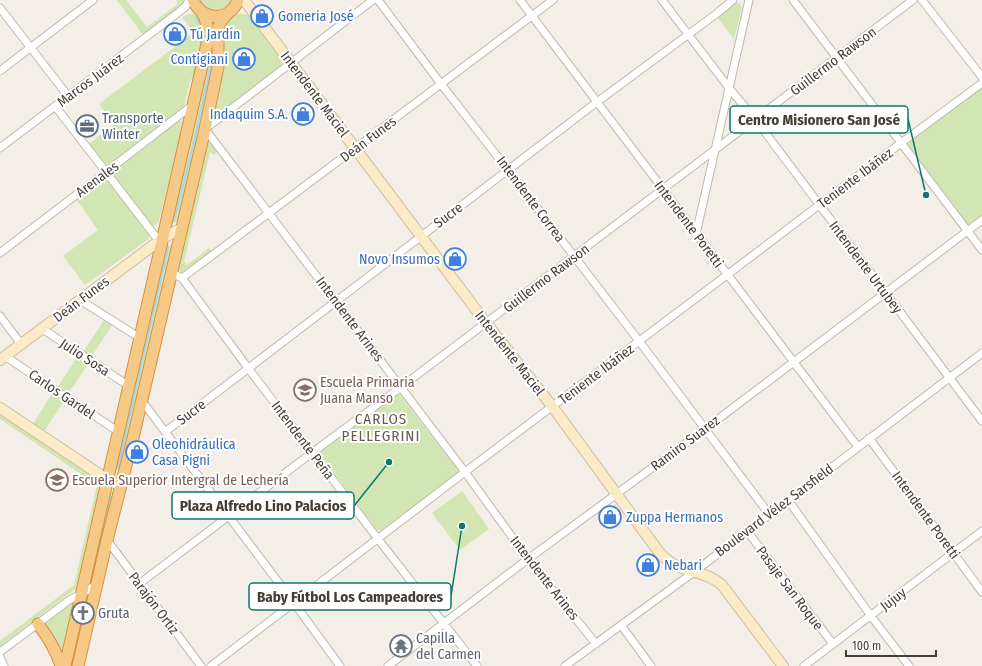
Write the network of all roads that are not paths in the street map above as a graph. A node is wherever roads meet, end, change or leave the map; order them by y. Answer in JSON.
{"nodes":[{"id":1,"x":93,"y":0,"type":"edge"},
{"id":2,"x":188,"y":0,"type":"edge"},
{"id":3,"x":194,"y":0,"type":"edge"},
{"id":4,"x":238,"y":0,"type":"edge"},
{"id":5,"x":244,"y":0,"type":"edge"},
{"id":6,"x":374,"y":0,"type":"edge"},
{"id":7,"x":378,"y":0,"type":"edge"},
{"id":8,"x":520,"y":0,"type":"edge"},
{"id":9,"x":553,"y":0,"type":"edge"},
{"id":10,"x":662,"y":0,"type":"edge"},
{"id":11,"x":733,"y":0,"type":"edge"},
{"id":12,"x":742,"y":0,"type":"edge"},
{"id":13,"x":793,"y":0,"type":"edge"},
{"id":14,"x":913,"y":0,"type":"edge"},
{"id":15,"x":922,"y":0,"type":"edge"},
{"id":16,"x":748,"y":3,"type":"edge"},
{"id":17,"x":0,"y":8,"type":"edge"},
{"id":18,"x":179,"y":12,"type":"junction"},
{"id":19,"x":202,"y":12,"type":"junction"},
{"id":20,"x":228,"y":13,"type":"junction"},
{"id":21,"x":255,"y":16,"type":"junction"},
{"id":22,"x":532,"y":16,"type":"junction"},
{"id":23,"x":688,"y":34,"type":"junction"},
{"id":24,"x":31,"y":48,"type":"junction"},
{"id":25,"x":837,"y":57,"type":"junction"},
{"id":26,"x":291,"y":63,"type":"junction"},
{"id":27,"x":0,"y":71,"type":"edge"},
{"id":28,"x":982,"y":77,"type":"edge"},
{"id":29,"x":982,"y":83,"type":"edge"},
{"id":30,"x":441,"y":84,"type":"junction"},
{"id":31,"x":729,"y":88,"type":"junction"},
{"id":32,"x":68,"y":96,"type":"junction"},
{"id":33,"x":597,"y":102,"type":"junction"},
{"id":34,"x":194,"y":104,"type":"junction"},
{"id":35,"x":55,"y":106,"type":"junction"},
{"id":36,"x":755,"y":119,"type":"junction"},
{"id":37,"x":206,"y":129,"type":"junction"},
{"id":38,"x":901,"y":143,"type":"junction"},
{"id":39,"x":0,"y":148,"type":"edge"},
{"id":40,"x":355,"y":148,"type":"junction"},
{"id":41,"x":716,"y":149,"type":"junction"},
{"id":42,"x":508,"y":170,"type":"junction"},
{"id":43,"x":106,"y":172,"type":"junction"},
{"id":44,"x":663,"y":190,"type":"junction"},
{"id":45,"x":820,"y":205,"type":"junction"},
{"id":46,"x":269,"y":213,"type":"junction"},
{"id":47,"x":982,"y":220,"type":"edge"},
{"id":48,"x":182,"y":228,"type":"junction"},
{"id":49,"x":968,"y":230,"type":"junction"},
{"id":50,"x":696,"y":234,"type":"junction"},
{"id":51,"x":422,"y":236,"type":"junction"},
{"id":52,"x":161,"y":240,"type":"junction"},
{"id":53,"x":982,"y":250,"type":"edge"},
{"id":54,"x":0,"y":252,"type":"edge"},
{"id":55,"x":574,"y":256,"type":"junction"},
{"id":56,"x":172,"y":273,"type":"junction"},
{"id":57,"x":727,"y":275,"type":"junction"},
{"id":58,"x":182,"y":278,"type":"junction"},
{"id":59,"x":886,"y":293,"type":"junction"},
{"id":60,"x":80,"y":300,"type":"junction"},
{"id":61,"x":336,"y":301,"type":"junction"},
{"id":62,"x":0,"y":316,"type":"edge"},
{"id":63,"x":486,"y":323,"type":"junction"},
{"id":64,"x":42,"y":328,"type":"junction"},
{"id":65,"x":140,"y":338,"type":"junction"},
{"id":66,"x":639,"y":341,"type":"junction"},
{"id":67,"x":21,"y":344,"type":"junction"},
{"id":68,"x":982,"y":353,"type":"edge"},
{"id":69,"x":2,"y":358,"type":"edge"},
{"id":70,"x":793,"y":362,"type":"junction"},
{"id":71,"x":248,"y":368,"type":"junction"},
{"id":72,"x":949,"y":378,"type":"junction"},
{"id":73,"x":129,"y":386,"type":"junction"},
{"id":74,"x":401,"y":387,"type":"junction"},
{"id":75,"x":142,"y":401,"type":"junction"},
{"id":76,"x":552,"y":406,"type":"junction"},
{"id":77,"x":0,"y":408,"type":"edge"},
{"id":78,"x":982,"y":421,"type":"edge"},
{"id":79,"x":705,"y":429,"type":"junction"},
{"id":80,"x":119,"y":432,"type":"junction"},
{"id":81,"x":165,"y":432,"type":"junction"},
{"id":82,"x":870,"y":438,"type":"junction"},
{"id":83,"x":858,"y":447,"type":"junction"},
{"id":84,"x":313,"y":452,"type":"junction"},
{"id":85,"x":465,"y":472,"type":"junction"},
{"id":86,"x":108,"y":480,"type":"junction"},
{"id":87,"x":121,"y":486,"type":"junction"},
{"id":88,"x":617,"y":495,"type":"junction"},
{"id":89,"x":788,"y":500,"type":"junction"},
{"id":90,"x":770,"y":514,"type":"junction"},
{"id":91,"x":228,"y":516,"type":"junction"},
{"id":92,"x":747,"y":531,"type":"junction"},
{"id":93,"x":982,"y":531,"type":"edge"},
{"id":94,"x":378,"y":539,"type":"junction"},
{"id":95,"x":107,"y":540,"type":"junction"},
{"id":96,"x":953,"y":553,"type":"junction"},
{"id":97,"x":528,"y":559,"type":"junction"},
{"id":98,"x":694,"y":572,"type":"junction"},
{"id":99,"x":97,"y":582,"type":"junction"},
{"id":100,"x":139,"y":584,"type":"junction"},
{"id":101,"x":982,"y":592,"type":"edge"},
{"id":102,"x":81,"y":594,"type":"junction"},
{"id":103,"x":294,"y":603,"type":"junction"},
{"id":104,"x":871,"y":616,"type":"junction"},
{"id":105,"x":444,"y":623,"type":"junction"},
{"id":106,"x":38,"y":624,"type":"junction"},
{"id":107,"x":621,"y":625,"type":"junction"},
{"id":108,"x":596,"y":644,"type":"junction"},
{"id":109,"x":833,"y":644,"type":"junction"},
{"id":110,"x":0,"y":652,"type":"edge"},
{"id":111,"x":0,"y":657,"type":"edge"},
{"id":112,"x":398,"y":663,"type":"edge"},
{"id":113,"x":4,"y":666,"type":"edge"},
{"id":114,"x":61,"y":666,"type":"edge"},
{"id":115,"x":65,"y":666,"type":"edge"},
{"id":116,"x":78,"y":666,"type":"edge"},
{"id":117,"x":201,"y":666,"type":"edge"},
{"id":118,"x":211,"y":666,"type":"edge"},
{"id":119,"x":340,"y":666,"type":"edge"},
{"id":120,"x":388,"y":666,"type":"edge"},
{"id":121,"x":477,"y":666,"type":"edge"},
{"id":122,"x":565,"y":666,"type":"edge"},
{"id":123,"x":651,"y":666,"type":"edge"},
{"id":124,"x":783,"y":666,"type":"edge"},
{"id":125,"x":804,"y":666,"type":"edge"},
{"id":126,"x":909,"y":666,"type":"edge"}],
"edges":[{"from":1,"to":24,"type":"street"},
{"from":2,"to":18,"type":"street","name":"Marcos Juárez"},
{"from":3,"to":19,"type":"highway"},
{"from":4,"to":20,"type":"highway"},
{"from":5,"to":21,"type":"main road","name":"Intendente Maciel"},
{"from":6,"to":26,"type":"street"},
{"from":7,"to":30,"type":"street","name":"Intendente Correa"},
{"from":8,"to":22,"type":"street","name":"Intendente Poretti"},
{"from":9,"to":22,"type":"street","name":"Deán Funes"},
{"from":10,"to":23,"type":"street","name":"Intendente Urtubey"},
{"from":11,"to":23,"type":"street","name":"Sucre"},
{"from":12,"to":16,"type":"street"},
{"from":13,"to":25,"type":"street"},
{"from":14,"to":25,"type":"street","name":"Guillermo Rawson"},
{"from":15,"to":28,"type":"street"},
{"from":16,"to":31,"type":"street"},
{"from":17,"to":24,"type":"street"},
{"from":18,"to":19,"type":"street"},
{"from":18,"to":32,"type":"street","name":"Marcos Juárez"},
{"from":19,"to":20,"type":"highway"},
{"from":19,"to":34,"type":"highway"},
{"from":20,"to":21,"type":"main road"},
{"from":20,"to":37,"type":"highway"},
{"from":21,"to":26,"type":"main road","name":"Intendente Maciel"},
{"from":22,"to":30,"type":"street","name":"Deán Funes"},
{"from":22,"to":33,"type":"street","name":"Intendente Poretti"},
{"from":23,"to":31,"type":"street","name":"Intendente Urtubey"},
{"from":23,"to":33,"type":"street","name":"Sucre"},
{"from":24,"to":27,"type":"street"},
{"from":24,"to":32,"type":"street"},
{"from":25,"to":36,"type":"street","name":"Guillermo Rawson"},
{"from":25,"to":38,"type":"street"},
{"from":26,"to":37,"type":"street"},
{"from":26,"to":40,"type":"main road","name":"Intendente Maciel"},
{"from":29,"to":38,"type":"street","name":"Teniente Ibáñez"},
{"from":30,"to":40,"type":"street","name":"Deán Funes"},
{"from":30,"to":42,"type":"street","name":"Intendente Correa"},
{"from":31,"to":36,"type":"street","name":"Intendente Urtubey"},
{"from":31,"to":41,"type":"street"},
{"from":32,"to":35,"type":"street","name":"Marcos Juárez"},
{"from":33,"to":42,"type":"street","name":"Sucre"},
{"from":33,"to":44,"type":"street","name":"Intendente Poretti"},
{"from":34,"to":43,"type":"street","name":"Arenales"},
{"from":34,"to":52,"type":"highway"},
{"from":35,"to":39,"type":"street","name":"Marcos Juárez"},
{"from":35,"to":43,"type":"street"},
{"from":36,"to":41,"type":"street","name":"Guillermo Rawson"},
{"from":36,"to":45,"type":"street","name":"Intendente Urtubey"},
{"from":37,"to":46,"type":"street","name":"Intendente Arines"},
{"from":37,"to":48,"type":"highway"},
{"from":38,"to":45,"type":"street","name":"Teniente Ibáñez"},
{"from":38,"to":49,"type":"street"},
{"from":40,"to":46,"type":"street","name":"Deán Funes"},
{"from":40,"to":51,"type":"main road","name":"Intendente Maciel"},
{"from":41,"to":44,"type":"street","name":"Guillermo Rawson"},
{"from":41,"to":50,"type":"street"},
{"from":42,"to":51,"type":"street","name":"Sucre"},
{"from":42,"to":55,"type":"street","name":"Intendente Correa"},
{"from":43,"to":52,"type":"street"},
{"from":43,"to":54,"type":"street","name":"Arenales"},
{"from":44,"to":50,"type":"street","name":"Intendente Poretti"},
{"from":44,"to":55,"type":"street","name":"Guillermo Rawson"},
{"from":45,"to":57,"type":"street","name":"Teniente Ibáñez"},
{"from":45,"to":59,"type":"street","name":"Intendente Urtubey"},
{"from":46,"to":58,"type":"street","name":"Deán Funes"},
{"from":46,"to":61,"type":"street","name":"Intendente Arines"},
{"from":47,"to":49,"type":"street","name":"Ramiro Suarez"},
{"from":48,"to":52,"type":"main road","name":"Deán Funes"},
{"from":48,"to":56,"type":"highway"},
{"from":49,"to":53,"type":"street"},
{"from":49,"to":59,"type":"street","name":"Ramiro Suarez"},
{"from":50,"to":57,"type":"street","name":"Intendente Poretti"},
{"from":51,"to":61,"type":"street","name":"Sucre"},
{"from":51,"to":63,"type":"main road","name":"Intendente Maciel"},
{"from":52,"to":60,"type":"main road","name":"Deán Funes"},
{"from":52,"to":65,"type":"highway"},
{"from":55,"to":63,"type":"street","name":"Guillermo Rawson"},
{"from":55,"to":66,"type":"street","name":"Intendente Correa"},
{"from":56,"to":58,"type":"street","name":"Intendente Peña"},
{"from":56,"to":75,"type":"highway"},
{"from":57,"to":66,"type":"street","name":"Teniente Ibáñez"},
{"from":57,"to":70,"type":"street","name":"Intendente Poretti"},
{"from":58,"to":71,"type":"street","name":"Intendente Peña"},
{"from":59,"to":70,"type":"street","name":"Ramiro Suarez"},
{"from":59,"to":72,"type":"street","name":"Intendente Urtubey"},
{"from":60,"to":64,"type":"main road","name":"Deán Funes"},
{"from":60,"to":65,"type":"street"},
{"from":61,"to":71,"type":"street","name":"Sucre"},
{"from":61,"to":74,"type":"street","name":"Intendente Arines"},
{"from":62,"to":67,"type":"street"},
{"from":63,"to":74,"type":"street","name":"Guillermo Rawson"},
{"from":63,"to":76,"type":"main road","name":"Intendente Maciel"},
{"from":64,"to":67,"type":"main road","name":"Deán Funes"},
{"from":64,"to":73,"type":"street","name":"Julio Sosa"},
{"from":65,"to":73,"type":"highway"},
{"from":66,"to":76,"type":"street","name":"Teniente Ibáñez"},
{"from":66,"to":79,"type":"street","name":"Intendente Correa"},
{"from":67,"to":69,"type":"main road","name":"Deán Funes"},
{"from":68,"to":72,"type":"street","name":"Boulevard Vélez Sarsfield"},
{"from":69,"to":80,"type":"street","name":"Carlos Gardel"},
{"from":70,"to":79,"type":"street","name":"Ramiro Suarez"},
{"from":70,"to":83,"type":"street","name":"Intendente Poretti"},
{"from":71,"to":81,"type":"street","name":"Sucre"},
{"from":71,"to":84,"type":"street","name":"Intendente Peña"},
{"from":72,"to":78,"type":"street","name":"Intendente Urtubey"},
{"from":72,"to":82,"type":"street","name":"Boulevard Vélez Sarsfield"},
{"from":73,"to":80,"type":"highway"},
{"from":74,"to":84,"type":"street","name":"Guillermo Rawson"},
{"from":74,"to":85,"type":"street","name":"Intendente Arines"},
{"from":75,"to":81,"type":"street"},
{"from":75,"to":87,"type":"highway"},
{"from":76,"to":85,"type":"street","name":"Teniente Ibáñez"},
{"from":76,"to":88,"type":"main road","name":"Intendente Maciel"},
{"from":77,"to":86,"type":"main road"},
{"from":79,"to":88,"type":"street","name":"Ramiro Suarez"},
{"from":79,"to":90,"type":"street","name":"Intendente Correa"},
{"from":80,"to":86,"type":"highway"},
{"from":81,"to":91,"type":"street"},
{"from":82,"to":83,"type":"street","name":"Boulevard Vélez Sarsfield"},
{"from":82,"to":96,"type":"street","name":"Intendente Poretti"},
{"from":83,"to":89,"type":"street","name":"Boulevard Vélez Sarsfield"},
{"from":84,"to":91,"type":"street","name":"Guillermo Rawson"},
{"from":84,"to":94,"type":"street","name":"Intendente Peña"},
{"from":85,"to":94,"type":"street","name":"Teniente Ibáñez"},
{"from":85,"to":97,"type":"street","name":"Intendente Arines"},
{"from":86,"to":87,"type":"main road"},
{"from":86,"to":102,"type":"highway"},
{"from":87,"to":95,"type":"highway"},
{"from":88,"to":97,"type":"street","name":"Ramiro Suarez"},
{"from":88,"to":98,"type":"main road","name":"Intendente Maciel"},
{"from":89,"to":90,"type":"street","name":"Boulevard Vélez Sarsfield"},
{"from":89,"to":104,"type":"street"},
{"from":90,"to":92,"type":"street","name":"Boulevard Vélez Sarsfield"},
{"from":91,"to":100,"type":"street","name":"Guillermo Rawson"},
{"from":91,"to":103,"type":"street"},
{"from":92,"to":98,"type":"street","name":"Boulevard Vélez Sarsfield"},
{"from":92,"to":109,"type":"street","name":"Pasaje San Roque"},
{"from":93,"to":96,"type":"street","name":"Jujuy"},
{"from":94,"to":103,"type":"street","name":"Teniente Ibáñez"},
{"from":94,"to":105,"type":"street","name":"Intendente Peña"},
{"from":95,"to":99,"type":"highway"},
{"from":95,"to":100,"type":"street","name":"Parajón Ortiz"},
{"from":96,"to":101,"type":"street","name":"Intendente Poretti"},
{"from":96,"to":104,"type":"street","name":"Jujuy"},
{"from":97,"to":105,"type":"street","name":"Ramiro Suarez"},
{"from":97,"to":108,"type":"street","name":"Intendente Arines"},
{"from":98,"to":107,"type":"street","name":"Boulevard Vélez Sarsfield"},
{"from":98,"to":124,"type":"main road","name":"Intendente Maciel"},
{"from":99,"to":102,"type":"street"},
{"from":99,"to":116,"type":"highway"},
{"from":100,"to":117,"type":"street","name":"Parajón Ortiz"},
{"from":102,"to":106,"type":"street"},
{"from":102,"to":115,"type":"highway"},
{"from":103,"to":118,"type":"street","name":"Teniente Ibáñez"},
{"from":103,"to":119,"type":"street"},
{"from":104,"to":109,"type":"street","name":"Jujuy"},
{"from":104,"to":126,"type":"street"},
{"from":105,"to":112,"type":"street","name":"Ramiro Suarez"},
{"from":105,"to":121,"type":"street","name":"Intendente Peña"},
{"from":106,"to":110,"type":"street"},
{"from":106,"to":114,"type":"highway"},
{"from":107,"to":108,"type":"street","name":"Boulevard Vélez Sarsfield"},
{"from":107,"to":123,"type":"street"},
{"from":108,"to":122,"type":"street","name":"Boulevard Vélez Sarsfield"},
{"from":109,"to":125,"type":"street","name":"Jujuy"},
{"from":111,"to":113,"type":"street"},
{"from":112,"to":120,"type":"street","name":"Ramiro Suarez"}]}
